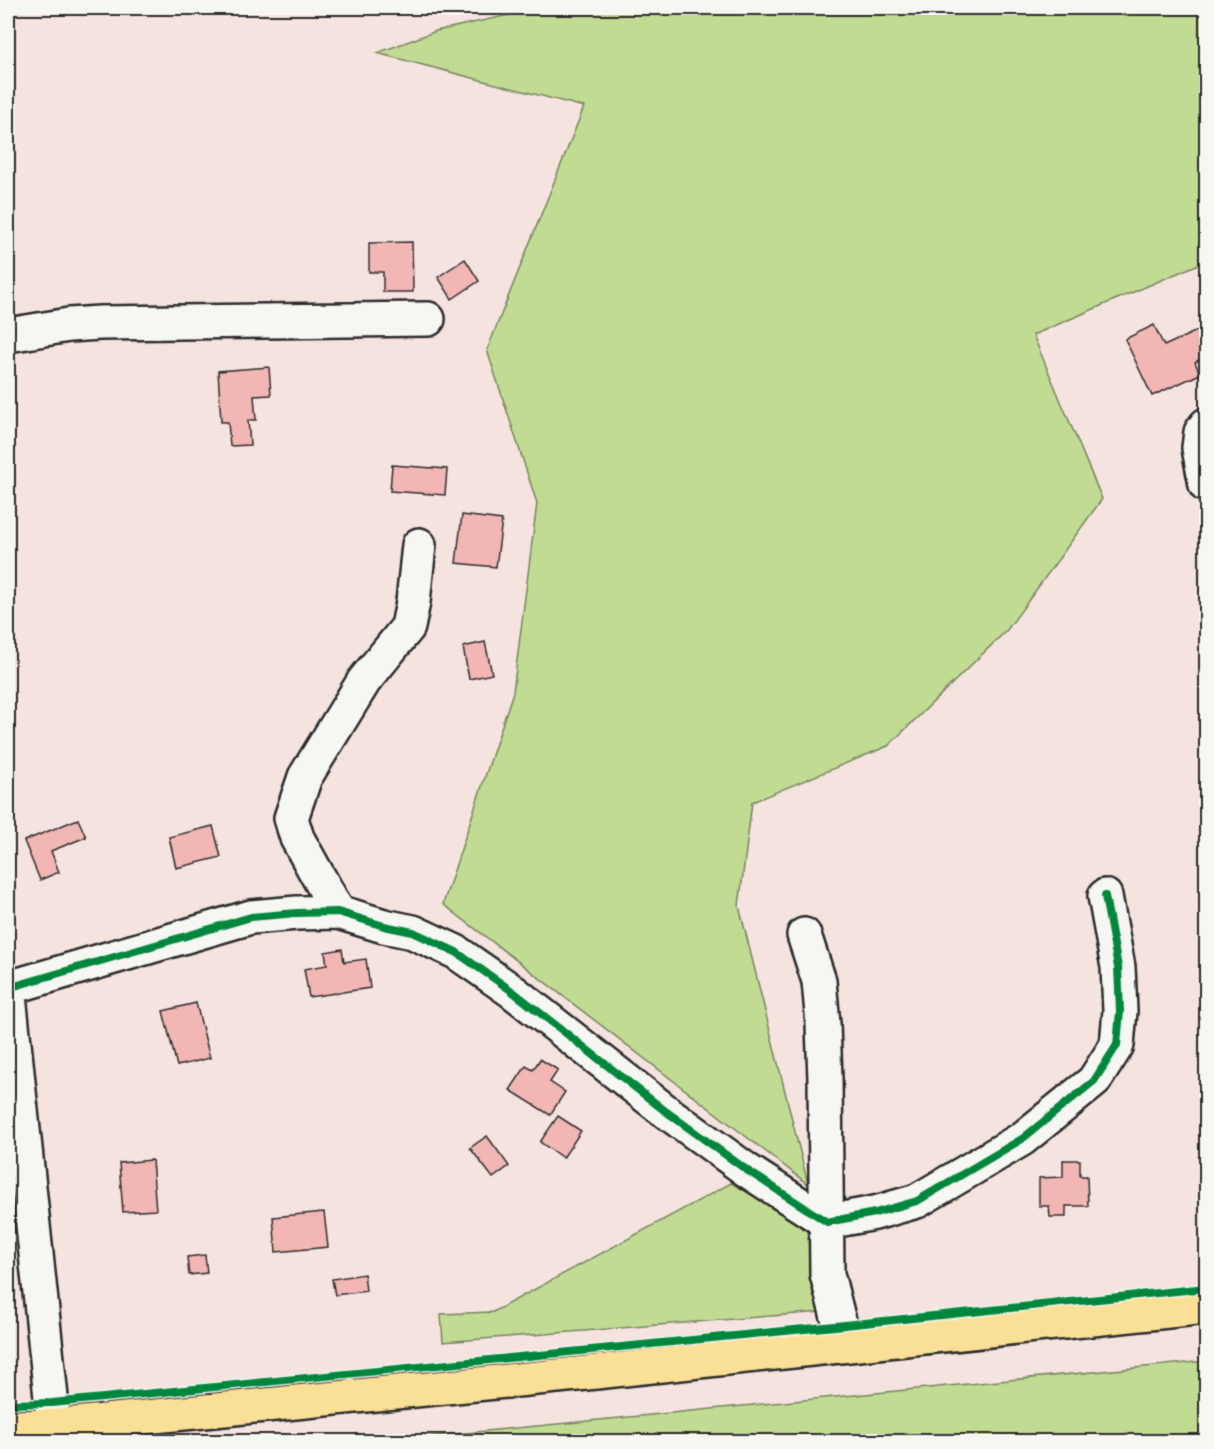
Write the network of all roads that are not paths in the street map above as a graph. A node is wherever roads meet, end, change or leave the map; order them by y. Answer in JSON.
{"nodes":[{"id":1,"x":428,"y":319,"type":"dead end"},
{"id":2,"x":8,"y":335,"type":"edge"},
{"id":3,"x":1206,"y":426,"type":"edge"},
{"id":4,"x":1206,"y":485,"type":"edge"},
{"id":5,"x":420,"y":545,"type":"dead end"},
{"id":6,"x":1105,"y":896,"type":"dead end"},
{"id":7,"x":338,"y":912,"type":"junction"},
{"id":8,"x":804,"y":935,"type":"dead end"},
{"id":9,"x":8,"y":987,"type":"edge"},
{"id":10,"x":827,"y":1222,"type":"junction"},
{"id":11,"x":1206,"y":1307,"type":"edge"},
{"id":12,"x":843,"y":1346,"type":"junction"},
{"id":13,"x":54,"y":1426,"type":"junction"},
{"id":14,"x":8,"y":1427,"type":"edge"}],
"edges":[{"from":1,"to":2,"type":"street"},
{"from":3,"to":4,"type":"street"},
{"from":5,"to":7,"type":"street"},
{"from":6,"to":10,"type":"street"},
{"from":7,"to":9,"type":"street"},
{"from":7,"to":10,"type":"street"},
{"from":8,"to":10,"type":"street"},
{"from":9,"to":13,"type":"street"},
{"from":10,"to":12,"type":"street"},
{"from":11,"to":12,"type":"main road"},
{"from":12,"to":13,"type":"main road"},
{"from":13,"to":14,"type":"main road"}]}
